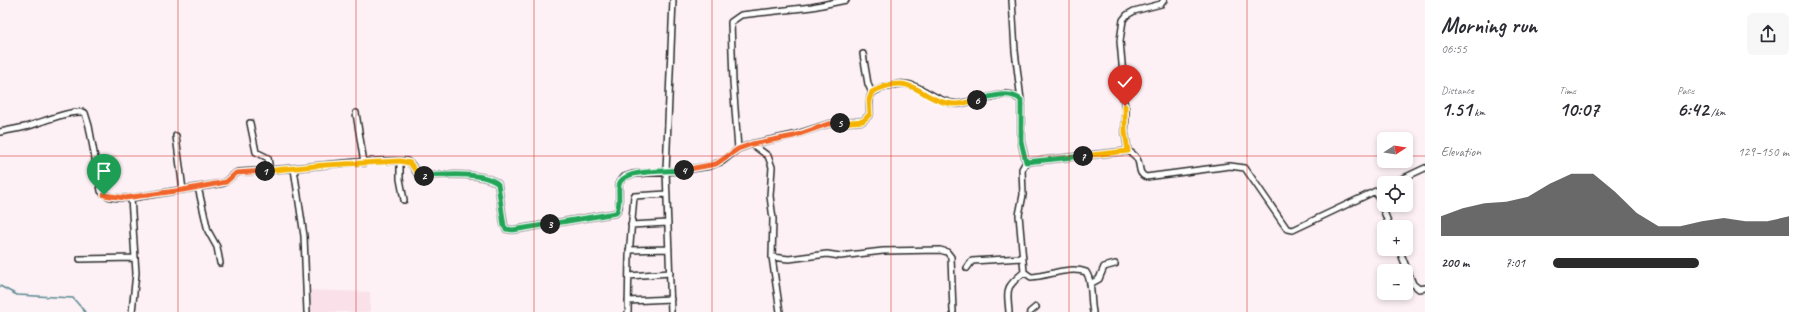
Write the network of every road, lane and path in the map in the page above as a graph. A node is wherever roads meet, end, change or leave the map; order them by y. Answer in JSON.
{"nodes":[{"id":1,"x":673,"y":0,"type":"edge"},
{"id":2,"x":846,"y":0,"type":"edge"},
{"id":3,"x":1012,"y":0,"type":"edge"},
{"id":4,"x":1164,"y":0,"type":"edge"},
{"id":5,"x":863,"y":54,"type":"dead end"},
{"id":6,"x":872,"y":92,"type":"junction"},
{"id":7,"x":1021,"y":100,"type":"junction"},
{"id":8,"x":356,"y":113,"type":"dead end"},
{"id":9,"x":250,"y":123,"type":"dead end"},
{"id":10,"x":0,"y":132,"type":"edge"},
{"id":11,"x":176,"y":136,"type":"dead end"},
{"id":12,"x":752,"y":144,"type":"junction"},
{"id":13,"x":738,"y":149,"type":"junction"},
{"id":14,"x":1128,"y":151,"type":"junction"},
{"id":15,"x":400,"y":161,"type":"junction"},
{"id":16,"x":1026,"y":162,"type":"junction"},
{"id":17,"x":364,"y":163,"type":"junction"},
{"id":18,"x":1425,"y":168,"type":"edge"},
{"id":19,"x":294,"y":169,"type":"junction"},
{"id":20,"x":270,"y":171,"type":"junction"},
{"id":21,"x":666,"y":171,"type":"junction"},
{"id":22,"x":1408,"y":176,"type":"edge"},
{"id":23,"x":198,"y":187,"type":"junction"},
{"id":24,"x":183,"y":190,"type":"junction"},
{"id":25,"x":1376,"y":191,"type":"joint"},
{"id":26,"x":667,"y":194,"type":"junction"},
{"id":27,"x":131,"y":198,"type":"junction"},
{"id":28,"x":404,"y":200,"type":"dead end"},
{"id":29,"x":1387,"y":220,"type":"edge"},
{"id":30,"x":668,"y":223,"type":"junction"},
{"id":31,"x":631,"y":225,"type":"junction"},
{"id":32,"x":669,"y":248,"type":"junction"},
{"id":33,"x":629,"y":250,"type":"junction"},
{"id":34,"x":1402,"y":256,"type":"edge"},
{"id":35,"x":772,"y":257,"type":"junction"},
{"id":36,"x":135,"y":258,"type":"junction"},
{"id":37,"x":1022,"y":258,"type":"junction"},
{"id":38,"x":80,"y":259,"type":"dead end"},
{"id":39,"x":220,"y":263,"type":"dead end"},
{"id":40,"x":1115,"y":264,"type":"dead end"},
{"id":41,"x":967,"y":268,"type":"dead end"},
{"id":42,"x":1024,"y":272,"type":"junction"},
{"id":43,"x":670,"y":273,"type":"junction"},
{"id":44,"x":629,"y":276,"type":"junction"},
{"id":45,"x":1090,"y":284,"type":"junction"},
{"id":46,"x":1425,"y":288,"type":"edge"},
{"id":47,"x":671,"y":298,"type":"junction"},
{"id":48,"x":628,"y":301,"type":"junction"},
{"id":49,"x":1036,"y":307,"type":"dead end"},
{"id":50,"x":132,"y":312,"type":"edge"},
{"id":51,"x":308,"y":312,"type":"edge"},
{"id":52,"x":628,"y":312,"type":"edge"},
{"id":53,"x":671,"y":312,"type":"edge"},
{"id":54,"x":780,"y":312,"type":"edge"},
{"id":55,"x":953,"y":312,"type":"edge"},
{"id":56,"x":1009,"y":312,"type":"edge"},
{"id":57,"x":1030,"y":312,"type":"edge"},
{"id":58,"x":1093,"y":312,"type":"edge"}],
"edges":[{"from":1,"to":21,"type":"street"},
{"from":2,"to":13,"type":"street"},
{"from":3,"to":7,"type":"street"},
{"from":4,"to":14,"type":"street"},
{"from":5,"to":6,"type":"street"},
{"from":6,"to":7,"type":"street"},
{"from":6,"to":12,"type":"street"},
{"from":7,"to":16,"type":"street"},
{"from":8,"to":17,"type":"street"},
{"from":9,"to":20,"type":"street"},
{"from":10,"to":27,"type":"street"},
{"from":11,"to":24,"type":"street"},
{"from":12,"to":13,"type":"street"},
{"from":12,"to":35,"type":"street"},
{"from":13,"to":21,"type":"street"},
{"from":14,"to":16,"type":"street"},
{"from":14,"to":25,"type":"street"},
{"from":15,"to":17,"type":"street"},
{"from":15,"to":21,"type":"street"},
{"from":15,"to":28,"type":"street"},
{"from":16,"to":37,"type":"street"},
{"from":17,"to":19,"type":"street"},
{"from":18,"to":22,"type":"street"},
{"from":19,"to":20,"type":"street"},
{"from":19,"to":51,"type":"street"},
{"from":20,"to":23,"type":"street"},
{"from":21,"to":26,"type":"street"},
{"from":23,"to":24,"type":"street"},
{"from":23,"to":39,"type":"street"},
{"from":24,"to":27,"type":"street"},
{"from":25,"to":29,"type":"street"},
{"from":26,"to":30,"type":"street"},
{"from":26,"to":31,"type":"street"},
{"from":27,"to":36,"type":"street"},
{"from":30,"to":31,"type":"street"},
{"from":30,"to":32,"type":"street"},
{"from":31,"to":33,"type":"street"},
{"from":32,"to":33,"type":"street"},
{"from":32,"to":43,"type":"street"},
{"from":33,"to":44,"type":"street"},
{"from":34,"to":46,"type":"street"},
{"from":35,"to":54,"type":"street"},
{"from":35,"to":55,"type":"street"},
{"from":36,"to":38,"type":"street"},
{"from":36,"to":50,"type":"street"},
{"from":37,"to":41,"type":"street"},
{"from":37,"to":42,"type":"street"},
{"from":40,"to":45,"type":"street"},
{"from":42,"to":45,"type":"street"},
{"from":42,"to":56,"type":"street"},
{"from":43,"to":44,"type":"street"},
{"from":43,"to":47,"type":"street"},
{"from":44,"to":48,"type":"street"},
{"from":45,"to":58,"type":"street"},
{"from":47,"to":48,"type":"street"},
{"from":47,"to":53,"type":"street"},
{"from":48,"to":52,"type":"street"},
{"from":49,"to":57,"type":"street"}]}
